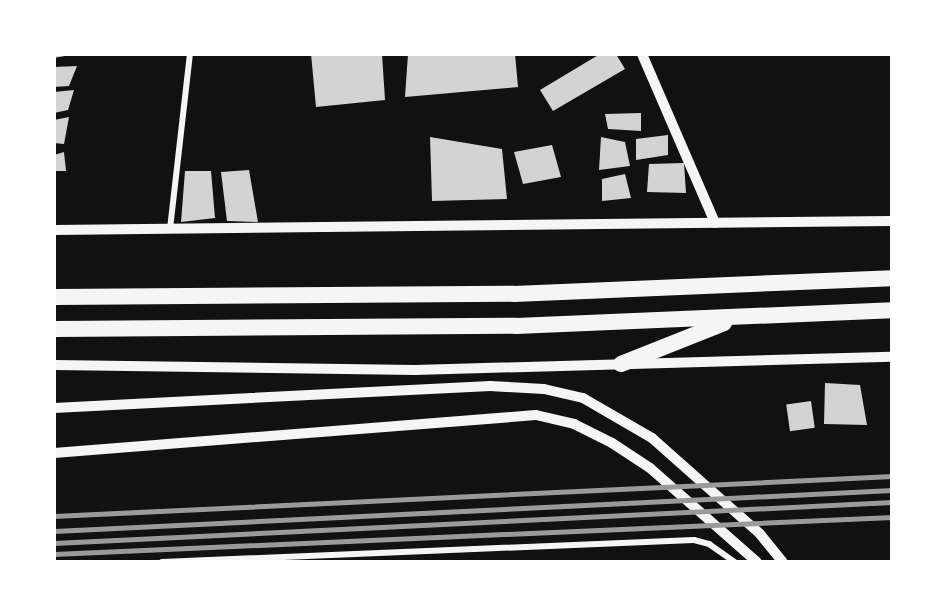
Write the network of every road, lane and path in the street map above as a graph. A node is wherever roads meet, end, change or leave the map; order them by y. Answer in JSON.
{"nodes":[{"id":1,"x":190,"y":54,"type":"edge"},
{"id":2,"x":642,"y":54,"type":"edge"},
{"id":3,"x":892,"y":221,"type":"edge"},
{"id":4,"x":715,"y":223,"type":"junction"},
{"id":5,"x":54,"y":230,"type":"edge"},
{"id":6,"x":170,"y":231,"type":"junction"},
{"id":7,"x":892,"y":278,"type":"edge"},
{"id":8,"x":54,"y":297,"type":"edge"},
{"id":9,"x":892,"y":310,"type":"edge"},
{"id":10,"x":736,"y":318,"type":"junction"},
{"id":11,"x":54,"y":329,"type":"edge"},
{"id":12,"x":892,"y":357,"type":"edge"},
{"id":13,"x":621,"y":364,"type":"junction"},
{"id":14,"x":54,"y":365,"type":"edge"},
{"id":15,"x":54,"y":408,"type":"edge"},
{"id":16,"x":54,"y":453,"type":"edge"},
{"id":17,"x":162,"y":562,"type":"edge"},
{"id":18,"x":735,"y":562,"type":"edge"},
{"id":19,"x":757,"y":562,"type":"edge"},
{"id":20,"x":783,"y":562,"type":"edge"}],
"edges":[{"from":1,"to":6,"type":"street"},
{"from":2,"to":4,"type":"street"},
{"from":3,"to":4,"type":"street"},
{"from":4,"to":6,"type":"street"},
{"from":5,"to":6,"type":"street"},
{"from":7,"to":8,"type":"highway"},
{"from":9,"to":10,"type":"highway"},
{"from":10,"to":11,"type":"highway"},
{"from":10,"to":13,"type":"highway"},
{"from":12,"to":13,"type":"street"},
{"from":13,"to":14,"type":"street"},
{"from":15,"to":20,"type":"street"},
{"from":16,"to":19,"type":"street"},
{"from":17,"to":18,"type":"street"}]}
